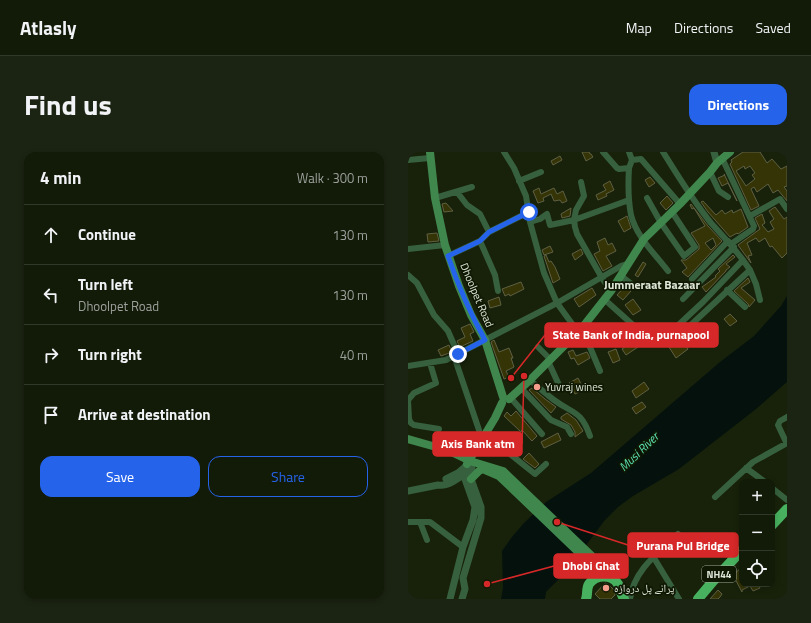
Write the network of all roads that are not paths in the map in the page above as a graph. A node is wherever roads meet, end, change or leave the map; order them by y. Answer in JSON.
{"nodes":[{"id":1,"x":504,"y":152,"type":"edge"},
{"id":2,"x":603,"y":152,"type":"edge"},
{"id":3,"x":629,"y":152,"type":"edge"},
{"id":4,"x":663,"y":152,"type":"edge"},
{"id":5,"x":714,"y":152,"type":"edge"},
{"id":6,"x":730,"y":152,"type":"edge"},
{"id":7,"x":430,"y":155,"type":"edge"},
{"id":8,"x":408,"y":160,"type":"edge"},
{"id":9,"x":632,"y":160,"type":"junction"},
{"id":10,"x":720,"y":161,"type":"junction"},
{"id":11,"x":629,"y":168,"type":"junction"},
{"id":12,"x":541,"y":172,"type":"dead end"},
{"id":13,"x":710,"y":172,"type":"junction"},
{"id":14,"x":519,"y":181,"type":"junction"},
{"id":15,"x":581,"y":182,"type":"dead end"},
{"id":16,"x":472,"y":187,"type":"dead end"},
{"id":17,"x":457,"y":192,"type":"junction"},
{"id":18,"x":690,"y":193,"type":"junction"},
{"id":19,"x":728,"y":197,"type":"dead end"},
{"id":20,"x":435,"y":198,"type":"junction"},
{"id":21,"x":647,"y":198,"type":"dead end"},
{"id":22,"x":629,"y":200,"type":"junction"},
{"id":23,"x":680,"y":204,"type":"junction"},
{"id":24,"x":787,"y":209,"type":"edge"},
{"id":25,"x":529,"y":212,"type":"junction"},
{"id":26,"x":672,"y":212,"type":"junction"},
{"id":27,"x":750,"y":216,"type":"junction"},
{"id":28,"x":574,"y":220,"type":"junction"},
{"id":29,"x":530,"y":222,"type":"junction"},
{"id":30,"x":661,"y":223,"type":"junction"},
{"id":31,"x":489,"y":232,"type":"junction"},
{"id":32,"x":644,"y":239,"type":"junction"},
{"id":33,"x":480,"y":241,"type":"junction"},
{"id":34,"x":731,"y":244,"type":"junction"},
{"id":35,"x":445,"y":245,"type":"junction"},
{"id":36,"x":408,"y":249,"type":"edge"},
{"id":37,"x":448,"y":256,"type":"junction"},
{"id":38,"x":743,"y":260,"type":"junction"},
{"id":39,"x":628,"y":264,"type":"junction"},
{"id":40,"x":750,"y":270,"type":"junction"},
{"id":41,"x":668,"y":271,"type":"dead end"},
{"id":42,"x":408,"y":275,"type":"edge"},
{"id":43,"x":621,"y":276,"type":"junction"},
{"id":44,"x":602,"y":278,"type":"junction"},
{"id":45,"x":692,"y":279,"type":"dead end"},
{"id":46,"x":634,"y":286,"type":"dead end"},
{"id":47,"x":728,"y":290,"type":"junction"},
{"id":48,"x":498,"y":291,"type":"dead end"},
{"id":49,"x":611,"y":291,"type":"junction"},
{"id":50,"x":604,"y":299,"type":"junction"},
{"id":51,"x":683,"y":299,"type":"dead end"},
{"id":52,"x":760,"y":300,"type":"dead end"},
{"id":53,"x":557,"y":304,"type":"junction"},
{"id":54,"x":746,"y":307,"type":"dead end"},
{"id":55,"x":580,"y":330,"type":"junction"},
{"id":56,"x":672,"y":331,"type":"dead end"},
{"id":57,"x":680,"y":335,"type":"dead end"},
{"id":58,"x":644,"y":337,"type":"dead end"},
{"id":59,"x":485,"y":340,"type":"junction"},
{"id":60,"x":538,"y":347,"type":"dead end"},
{"id":61,"x":456,"y":355,"type":"junction"},
{"id":62,"x":549,"y":360,"type":"junction"},
{"id":63,"x":430,"y":363,"type":"junction"},
{"id":64,"x":408,"y":366,"type":"edge"},
{"id":65,"x":600,"y":372,"type":"dead end"},
{"id":66,"x":530,"y":380,"type":"junction"},
{"id":67,"x":559,"y":385,"type":"dead end"},
{"id":68,"x":521,"y":388,"type":"junction"},
{"id":69,"x":506,"y":400,"type":"junction"},
{"id":70,"x":787,"y":417,"type":"edge"},
{"id":71,"x":439,"y":429,"type":"dead end"},
{"id":72,"x":479,"y":430,"type":"dead end"},
{"id":73,"x":542,"y":434,"type":"dead end"},
{"id":74,"x":571,"y":434,"type":"dead end"},
{"id":75,"x":590,"y":436,"type":"dead end"},
{"id":76,"x":489,"y":437,"type":"junction"},
{"id":77,"x":408,"y":439,"type":"edge"},
{"id":78,"x":787,"y":443,"type":"edge"},
{"id":79,"x":546,"y":464,"type":"dead end"},
{"id":80,"x":470,"y":468,"type":"junction"},
{"id":81,"x":746,"y":468,"type":"junction"},
{"id":82,"x":483,"y":469,"type":"junction"},
{"id":83,"x":501,"y":473,"type":"junction"},
{"id":84,"x":761,"y":479,"type":"edge"},
{"id":85,"x":775,"y":490,"type":"edge"},
{"id":86,"x":408,"y":491,"type":"edge"},
{"id":87,"x":715,"y":496,"type":"dead end"},
{"id":88,"x":787,"y":500,"type":"edge"},
{"id":89,"x":787,"y":503,"type":"edge"},
{"id":90,"x":787,"y":509,"type":"edge"},
{"id":91,"x":775,"y":516,"type":"edge"},
{"id":92,"x":408,"y":522,"type":"edge"},
{"id":93,"x":420,"y":522,"type":"junction"},
{"id":94,"x":775,"y":522,"type":"edge"},
{"id":95,"x":678,"y":534,"type":"dead end"},
{"id":96,"x":427,"y":540,"type":"dead end"},
{"id":97,"x":463,"y":547,"type":"junction"},
{"id":98,"x":741,"y":551,"type":"edge"},
{"id":99,"x":654,"y":558,"type":"junction"},
{"id":100,"x":739,"y":560,"type":"edge"},
{"id":101,"x":596,"y":564,"type":"junction"},
{"id":102,"x":462,"y":567,"type":"junction"},
{"id":103,"x":599,"y":577,"type":"junction"},
{"id":104,"x":612,"y":578,"type":"junction"},
{"id":105,"x":621,"y":596,"type":"edge"},
{"id":106,"x":587,"y":598,"type":"edge"},
{"id":107,"x":450,"y":599,"type":"edge"},
{"id":108,"x":462,"y":599,"type":"edge"},
{"id":109,"x":630,"y":599,"type":"edge"},
{"id":110,"x":679,"y":599,"type":"edge"},
{"id":111,"x":698,"y":599,"type":"edge"},
{"id":112,"x":707,"y":599,"type":"edge"}],
"edges":[{"from":1,"to":14,"type":"street"},
{"from":2,"to":11,"type":"street"},
{"from":3,"to":9,"type":"street"},
{"from":4,"to":18,"type":"street"},
{"from":5,"to":10,"type":"street"},
{"from":6,"to":10,"type":"main road"},
{"from":7,"to":8,"type":"street"},
{"from":7,"to":20,"type":"main road","name":"Dhoolpet Road"},
{"from":9,"to":11,"type":"street"},
{"from":9,"to":23,"type":"street"},
{"from":10,"to":13,"type":"main road"},
{"from":10,"to":27,"type":"street"},
{"from":11,"to":22,"type":"street"},
{"from":12,"to":14,"type":"street"},
{"from":13,"to":18,"type":"main road"},
{"from":13,"to":19,"type":"street"},
{"from":14,"to":25,"type":"street"},
{"from":15,"to":28,"type":"street"},
{"from":16,"to":17,"type":"street"},
{"from":17,"to":20,"type":"street"},
{"from":17,"to":31,"type":"street"},
{"from":18,"to":23,"type":"main road"},
{"from":18,"to":34,"type":"street"},
{"from":20,"to":35,"type":"main road","name":"Dhoolpet Road"},
{"from":21,"to":30,"type":"street"},
{"from":22,"to":28,"type":"street"},
{"from":22,"to":32,"type":"street"},
{"from":23,"to":26,"type":"main road"},
{"from":24,"to":27,"type":"street"},
{"from":25,"to":29,"type":"street"},
{"from":25,"to":31,"type":"street"},
{"from":26,"to":30,"type":"main road"},
{"from":26,"to":30,"type":"street"},
{"from":27,"to":34,"type":"street"},
{"from":28,"to":29,"type":"street"},
{"from":28,"to":44,"type":"street"},
{"from":29,"to":53,"type":"street"},
{"from":30,"to":32,"type":"main road"},
{"from":31,"to":33,"type":"street"},
{"from":32,"to":39,"type":"main road"},
{"from":32,"to":41,"type":"street"},
{"from":33,"to":37,"type":"street"},
{"from":33,"to":48,"type":"street"},
{"from":34,"to":38,"type":"street"},
{"from":34,"to":45,"type":"street"},
{"from":34,"to":51,"type":"street"},
{"from":35,"to":36,"type":"street"},
{"from":35,"to":37,"type":"main road","name":"Dhoolpet Road"},
{"from":37,"to":59,"type":"main road","name":"Dhoolpet Road"},
{"from":38,"to":40,"type":"street"},
{"from":38,"to":56,"type":"street"},
{"from":39,"to":43,"type":"main road"},
{"from":39,"to":44,"type":"street"},
{"from":40,"to":47,"type":"street"},
{"from":40,"to":52,"type":"street"},
{"from":42,"to":61,"type":"street"},
{"from":43,"to":46,"type":"street"},
{"from":43,"to":49,"type":"main road"},
{"from":44,"to":49,"type":"street"},
{"from":44,"to":53,"type":"street"},
{"from":47,"to":54,"type":"street"},
{"from":47,"to":57,"type":"street"},
{"from":49,"to":50,"type":"main road"},
{"from":50,"to":55,"type":"main road"},
{"from":50,"to":58,"type":"street"},
{"from":53,"to":55,"type":"street"},
{"from":53,"to":59,"type":"street"},
{"from":55,"to":62,"type":"main road"},
{"from":55,"to":65,"type":"street"},
{"from":59,"to":61,"type":"street"},
{"from":59,"to":69,"type":"main road","name":"Dhoolpet Road"},
{"from":60,"to":62,"type":"street"},
{"from":61,"to":63,"type":"street"},
{"from":61,"to":72,"type":"street"},
{"from":62,"to":66,"type":"main road"},
{"from":62,"to":67,"type":"street"},
{"from":63,"to":64,"type":"street"},
{"from":63,"to":71,"type":"street"},
{"from":66,"to":68,"type":"main road"},
{"from":66,"to":75,"type":"street"},
{"from":68,"to":69,"type":"main road"},
{"from":68,"to":74,"type":"street"},
{"from":69,"to":73,"type":"street"},
{"from":69,"to":76,"type":"main road"},
{"from":69,"to":80,"type":"main road"},
{"from":70,"to":78,"type":"street"},
{"from":76,"to":79,"type":"street"},
{"from":76,"to":80,"type":"main road"},
{"from":77,"to":80,"type":"main road"},
{"from":78,"to":81,"type":"street"},
{"from":80,"to":82,"type":"main road"},
{"from":80,"to":82,"type":"main road"},
{"from":80,"to":83,"type":"main road"},
{"from":80,"to":86,"type":"street"},
{"from":80,"to":97,"type":"street"},
{"from":80,"to":102,"type":"street"},
{"from":81,"to":84,"type":"street"},
{"from":81,"to":87,"type":"street"},
{"from":82,"to":83,"type":"main road"},
{"from":83,"to":101,"type":"main road"},
{"from":85,"to":88,"type":"street"},
{"from":89,"to":91,"type":"highway"},
{"from":90,"to":94,"type":"highway"},
{"from":92,"to":93,"type":"street"},
{"from":93,"to":96,"type":"street"},
{"from":93,"to":97,"type":"street"},
{"from":95,"to":99,"type":"street"},
{"from":97,"to":102,"type":"street"},
{"from":98,"to":111,"type":"highway","number":"NH44"},
{"from":99,"to":109,"type":"street"},
{"from":99,"to":110,"type":"street"},
{"from":100,"to":112,"type":"highway","number":"NH44"},
{"from":101,"to":103,"type":"main road"},
{"from":101,"to":104,"type":"main road"},
{"from":102,"to":107,"type":"street"},
{"from":102,"to":108,"type":"street"},
{"from":103,"to":104,"type":"highway"},
{"from":103,"to":106,"type":"highway"},
{"from":104,"to":105,"type":"highway"}]}
